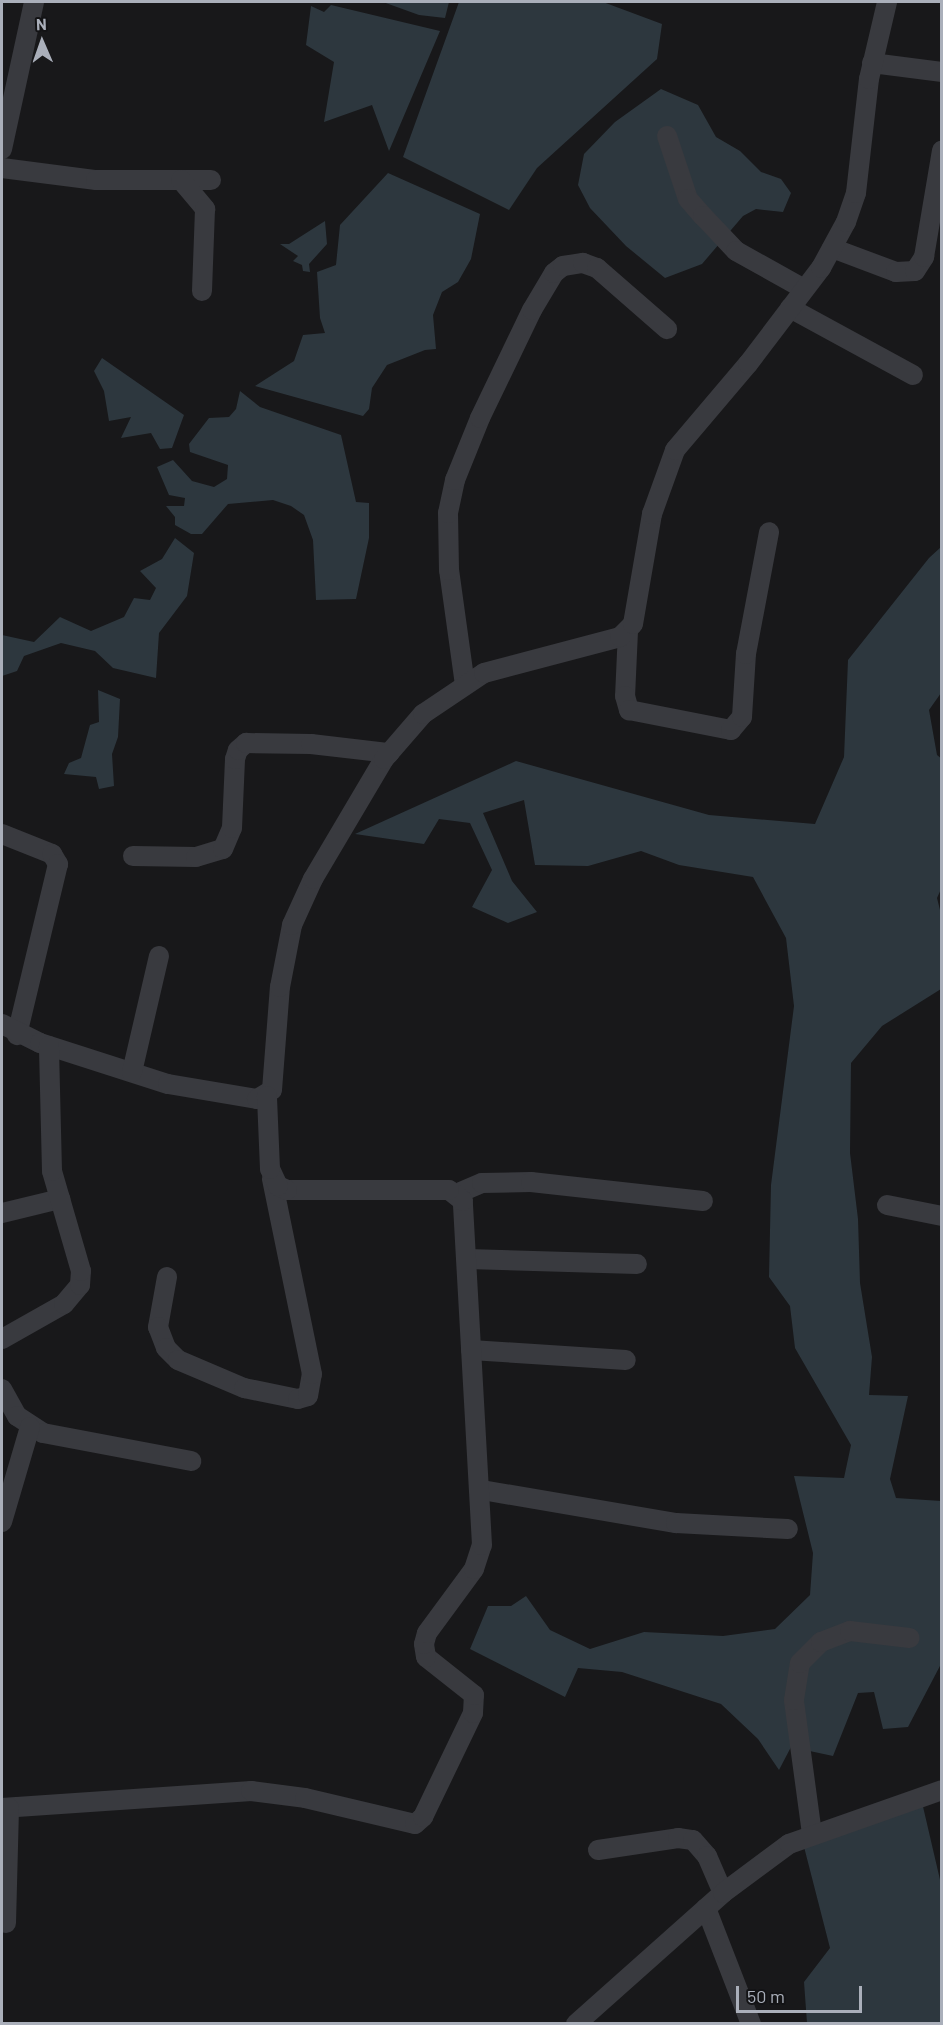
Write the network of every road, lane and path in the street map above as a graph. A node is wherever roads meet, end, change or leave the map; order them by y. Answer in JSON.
{"nodes":[{"id":1,"x":34,"y":2,"type":"edge"},
{"id":2,"x":887,"y":2,"type":"edge"},
{"id":3,"x":872,"y":63,"type":"junction"},
{"id":4,"x":942,"y":72,"type":"edge"},
{"id":5,"x":667,"y":136,"type":"dead end"},
{"id":6,"x":2,"y":149,"type":"edge"},
{"id":7,"x":942,"y":151,"type":"edge"},
{"id":8,"x":2,"y":168,"type":"edge"},
{"id":9,"x":181,"y":180,"type":"junction"},
{"id":10,"x":211,"y":180,"type":"dead end"},
{"id":11,"x":832,"y":248,"type":"junction"},
{"id":12,"x":934,"y":248,"type":"edge"},
{"id":13,"x":804,"y":289,"type":"junction"},
{"id":14,"x":202,"y":291,"type":"dead end"},
{"id":15,"x":790,"y":308,"type":"junction"},
{"id":16,"x":667,"y":329,"type":"dead end"},
{"id":17,"x":913,"y":375,"type":"dead end"},
{"id":18,"x":769,"y":532,"type":"dead end"},
{"id":19,"x":628,"y":631,"type":"junction"},
{"id":20,"x":465,"y":685,"type":"junction"},
{"id":21,"x":389,"y":753,"type":"junction"},
{"id":22,"x":2,"y":834,"type":"edge"},
{"id":23,"x":133,"y":856,"type":"dead end"},
{"id":24,"x":159,"y":956,"type":"dead end"},
{"id":25,"x":9,"y":1029,"type":"edge"},
{"id":26,"x":49,"y":1046,"type":"junction"},
{"id":27,"x":132,"y":1072,"type":"junction"},
{"id":28,"x":267,"y":1096,"type":"junction"},
{"id":29,"x":272,"y":1179,"type":"junction"},
{"id":30,"x":456,"y":1194,"type":"junction"},
{"id":31,"x":60,"y":1199,"type":"junction"},
{"id":32,"x":703,"y":1200,"type":"dead end"},
{"id":33,"x":887,"y":1205,"type":"dead end"},
{"id":34,"x":2,"y":1212,"type":"edge"},
{"id":35,"x":942,"y":1216,"type":"edge"},
{"id":36,"x":467,"y":1259,"type":"junction"},
{"id":37,"x":637,"y":1264,"type":"dead end"},
{"id":38,"x":167,"y":1277,"type":"dead end"},
{"id":39,"x":2,"y":1339,"type":"edge"},
{"id":40,"x":471,"y":1350,"type":"junction"},
{"id":41,"x":626,"y":1360,"type":"dead end"},
{"id":42,"x":2,"y":1389,"type":"edge"},
{"id":43,"x":30,"y":1427,"type":"junction"},
{"id":44,"x":191,"y":1461,"type":"dead end"},
{"id":45,"x":482,"y":1490,"type":"junction"},
{"id":46,"x":2,"y":1522,"type":"edge"},
{"id":47,"x":788,"y":1529,"type":"dead end"},
{"id":48,"x":910,"y":1638,"type":"dead end"},
{"id":49,"x":942,"y":1790,"type":"edge"},
{"id":50,"x":5,"y":1808,"type":"edge"},
{"id":51,"x":812,"y":1834,"type":"junction"},
{"id":52,"x":598,"y":1850,"type":"dead end"},
{"id":53,"x":723,"y":1893,"type":"junction"},
{"id":54,"x":706,"y":1908,"type":"junction"},
{"id":55,"x":6,"y":1923,"type":"dead end"},
{"id":56,"x":576,"y":2024,"type":"edge"},
{"id":57,"x":751,"y":2024,"type":"edge"}],
"edges":[{"from":1,"to":6,"type":"street"},
{"from":2,"to":3,"type":"street"},
{"from":3,"to":4,"type":"street"},
{"from":3,"to":11,"type":"street"},
{"from":5,"to":13,"type":"street"},
{"from":7,"to":12,"type":"street"},
{"from":8,"to":9,"type":"street"},
{"from":9,"to":10,"type":"street"},
{"from":9,"to":14,"type":"street"},
{"from":11,"to":12,"type":"street"},
{"from":11,"to":13,"type":"street"},
{"from":13,"to":15,"type":"street"},
{"from":15,"to":17,"type":"street"},
{"from":15,"to":19,"type":"street"},
{"from":16,"to":20,"type":"street"},
{"from":18,"to":19,"type":"street"},
{"from":19,"to":20,"type":"street"},
{"from":20,"to":21,"type":"street"},
{"from":21,"to":23,"type":"street"},
{"from":21,"to":28,"type":"street"},
{"from":22,"to":25,"type":"street"},
{"from":24,"to":27,"type":"street"},
{"from":25,"to":26,"type":"street"},
{"from":26,"to":27,"type":"street"},
{"from":26,"to":31,"type":"street"},
{"from":27,"to":28,"type":"street"},
{"from":28,"to":29,"type":"street"},
{"from":29,"to":30,"type":"street"},
{"from":29,"to":38,"type":"street"},
{"from":30,"to":32,"type":"street"},
{"from":30,"to":36,"type":"street"},
{"from":31,"to":34,"type":"street"},
{"from":31,"to":39,"type":"street"},
{"from":33,"to":35,"type":"street"},
{"from":36,"to":37,"type":"street"},
{"from":36,"to":40,"type":"street"},
{"from":40,"to":41,"type":"street"},
{"from":40,"to":45,"type":"street"},
{"from":42,"to":43,"type":"street"},
{"from":43,"to":44,"type":"street"},
{"from":43,"to":46,"type":"street"},
{"from":45,"to":47,"type":"street"},
{"from":45,"to":50,"type":"street"},
{"from":48,"to":51,"type":"street"},
{"from":49,"to":51,"type":"street"},
{"from":50,"to":55,"type":"street"},
{"from":51,"to":53,"type":"street"},
{"from":52,"to":53,"type":"street"},
{"from":53,"to":54,"type":"street"},
{"from":54,"to":56,"type":"street"},
{"from":54,"to":57,"type":"street"}]}
